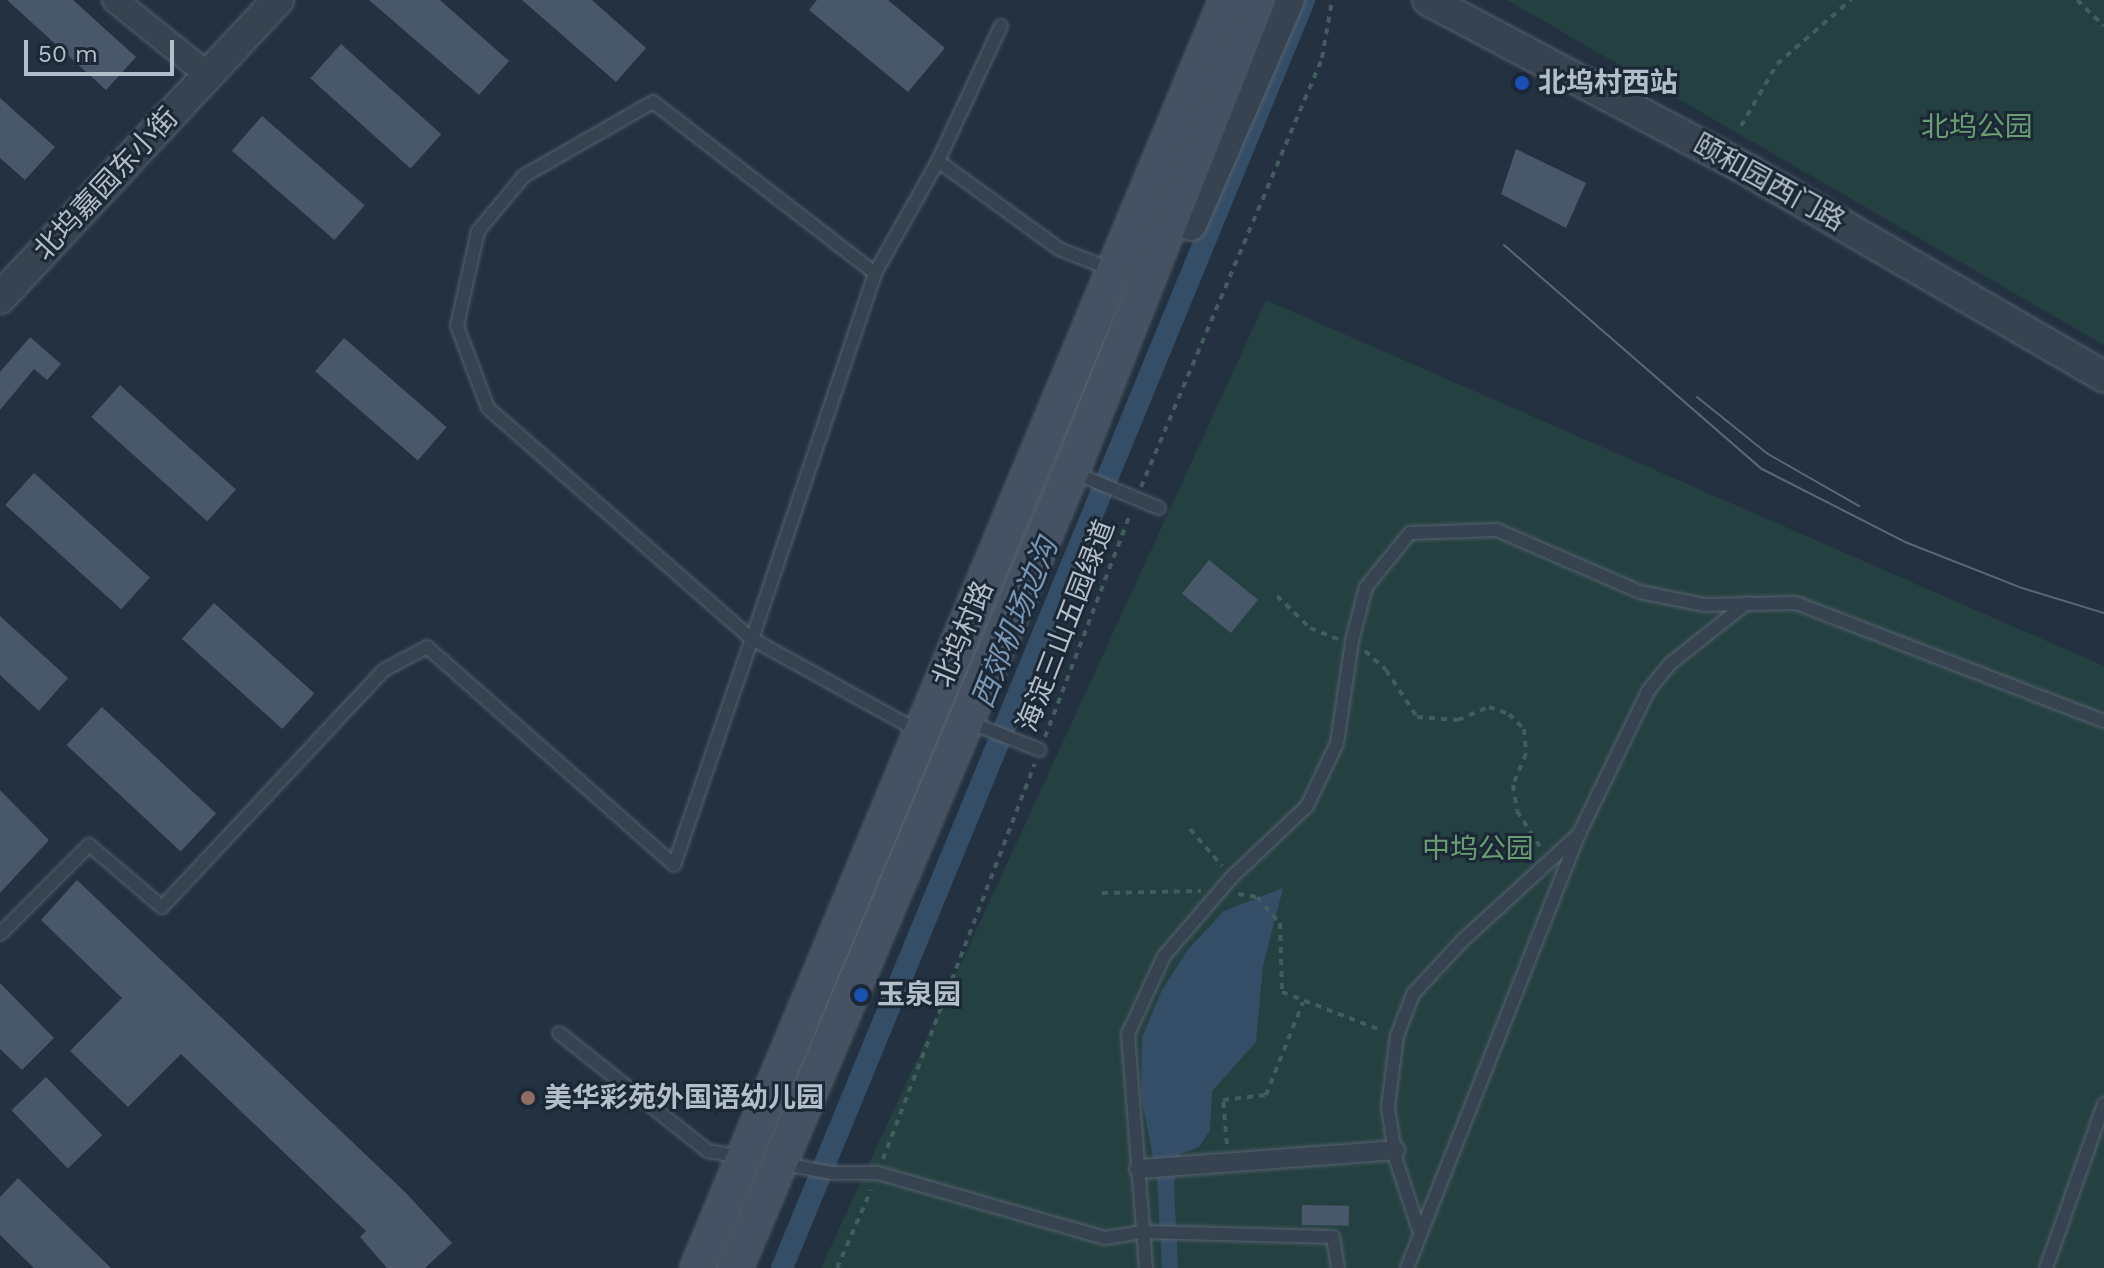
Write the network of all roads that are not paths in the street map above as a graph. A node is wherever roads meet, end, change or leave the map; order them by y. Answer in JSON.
{"nodes":[{"id":1,"x":115,"y":0,"type":"edge"},
{"id":2,"x":278,"y":0,"type":"edge"},
{"id":3,"x":1227,"y":0,"type":"edge"},
{"id":4,"x":1258,"y":0,"type":"edge"},
{"id":5,"x":1289,"y":0,"type":"edge"},
{"id":6,"x":1428,"y":0,"type":"edge"},
{"id":7,"x":1001,"y":26,"type":"dead end"},
{"id":8,"x":208,"y":75,"type":"junction"},
{"id":9,"x":938,"y":161,"type":"junction"},
{"id":10,"x":1191,"y":225,"type":"joint"},
{"id":11,"x":1158,"y":252,"type":"junction"},
{"id":12,"x":1114,"y":271,"type":"junction"},
{"id":13,"x":875,"y":273,"type":"junction"},
{"id":14,"x":0,"y":298,"type":"edge"},
{"id":15,"x":2104,"y":377,"type":"edge"},
{"id":16,"x":1081,"y":476,"type":"junction"},
{"id":17,"x":1159,"y":508,"type":"dead end"},
{"id":18,"x":1747,"y":603,"type":"junction"},
{"id":19,"x":752,"y":639,"type":"junction"},
{"id":20,"x":2104,"y":721,"type":"edge"},
{"id":21,"x":978,"y":726,"type":"junction"},
{"id":22,"x":922,"y":733,"type":"junction"},
{"id":23,"x":1040,"y":750,"type":"road end"},
{"id":24,"x":1579,"y":834,"type":"junction"},
{"id":25,"x":0,"y":934,"type":"edge"},
{"id":26,"x":559,"y":1033,"type":"dead end"},
{"id":27,"x":2104,"y":1104,"type":"edge"},
{"id":28,"x":1395,"y":1150,"type":"junction"},
{"id":29,"x":772,"y":1162,"type":"junction"},
{"id":30,"x":1139,"y":1169,"type":"junction"},
{"id":31,"x":1144,"y":1232,"type":"junction"},
{"id":32,"x":1420,"y":1233,"type":"junction"},
{"id":33,"x":698,"y":1268,"type":"edge"},
{"id":34,"x":735,"y":1268,"type":"edge"},
{"id":35,"x":1146,"y":1268,"type":"edge"},
{"id":36,"x":1338,"y":1268,"type":"edge"},
{"id":37,"x":1407,"y":1268,"type":"edge"},
{"id":38,"x":2046,"y":1268,"type":"edge"}],
"edges":[{"from":1,"to":8,"type":"street"},
{"from":2,"to":8,"type":"street","name":"北坞嘉园东小街"},
{"from":3,"to":12,"type":"main road","name":"北坞村路"},
{"from":4,"to":11,"type":"main road","name":"北坞村路"},
{"from":5,"to":10,"type":"street"},
{"from":6,"to":15,"type":"street","name":"颐和园西门路"},
{"from":7,"to":9,"type":"lane"},
{"from":8,"to":14,"type":"street","name":"北坞嘉园东小街"},
{"from":9,"to":12,"type":"lane"},
{"from":9,"to":13,"type":"lane"},
{"from":10,"to":11,"type":"main road"},
{"from":11,"to":16,"type":"main road","name":"北坞村路"},
{"from":12,"to":22,"type":"main road","name":"北坞村路"},
{"from":13,"to":19,"type":"lane"},
{"from":13,"to":19,"type":"lane"},
{"from":16,"to":17,"type":"lane"},
{"from":16,"to":21,"type":"main road","name":"北坞村路"},
{"from":18,"to":20,"type":"lane"},
{"from":18,"to":24,"type":"lane"},
{"from":18,"to":30,"type":"lane"},
{"from":19,"to":22,"type":"lane"},
{"from":19,"to":25,"type":"lane"},
{"from":21,"to":23,"type":"lane"},
{"from":21,"to":29,"type":"main road","name":"北坞村路"},
{"from":22,"to":29,"type":"main road","name":"北坞村路"},
{"from":24,"to":28,"type":"lane"},
{"from":24,"to":32,"type":"lane"},
{"from":26,"to":29,"type":"lane"},
{"from":27,"to":38,"type":"lane"},
{"from":28,"to":30,"type":"street"},
{"from":28,"to":32,"type":"lane"},
{"from":29,"to":31,"type":"lane"},
{"from":29,"to":33,"type":"main road","name":"北坞村路"},
{"from":29,"to":34,"type":"main road","name":"北坞村路"},
{"from":30,"to":31,"type":"lane"},
{"from":31,"to":35,"type":"lane"},
{"from":31,"to":36,"type":"lane"},
{"from":32,"to":37,"type":"lane"}]}
